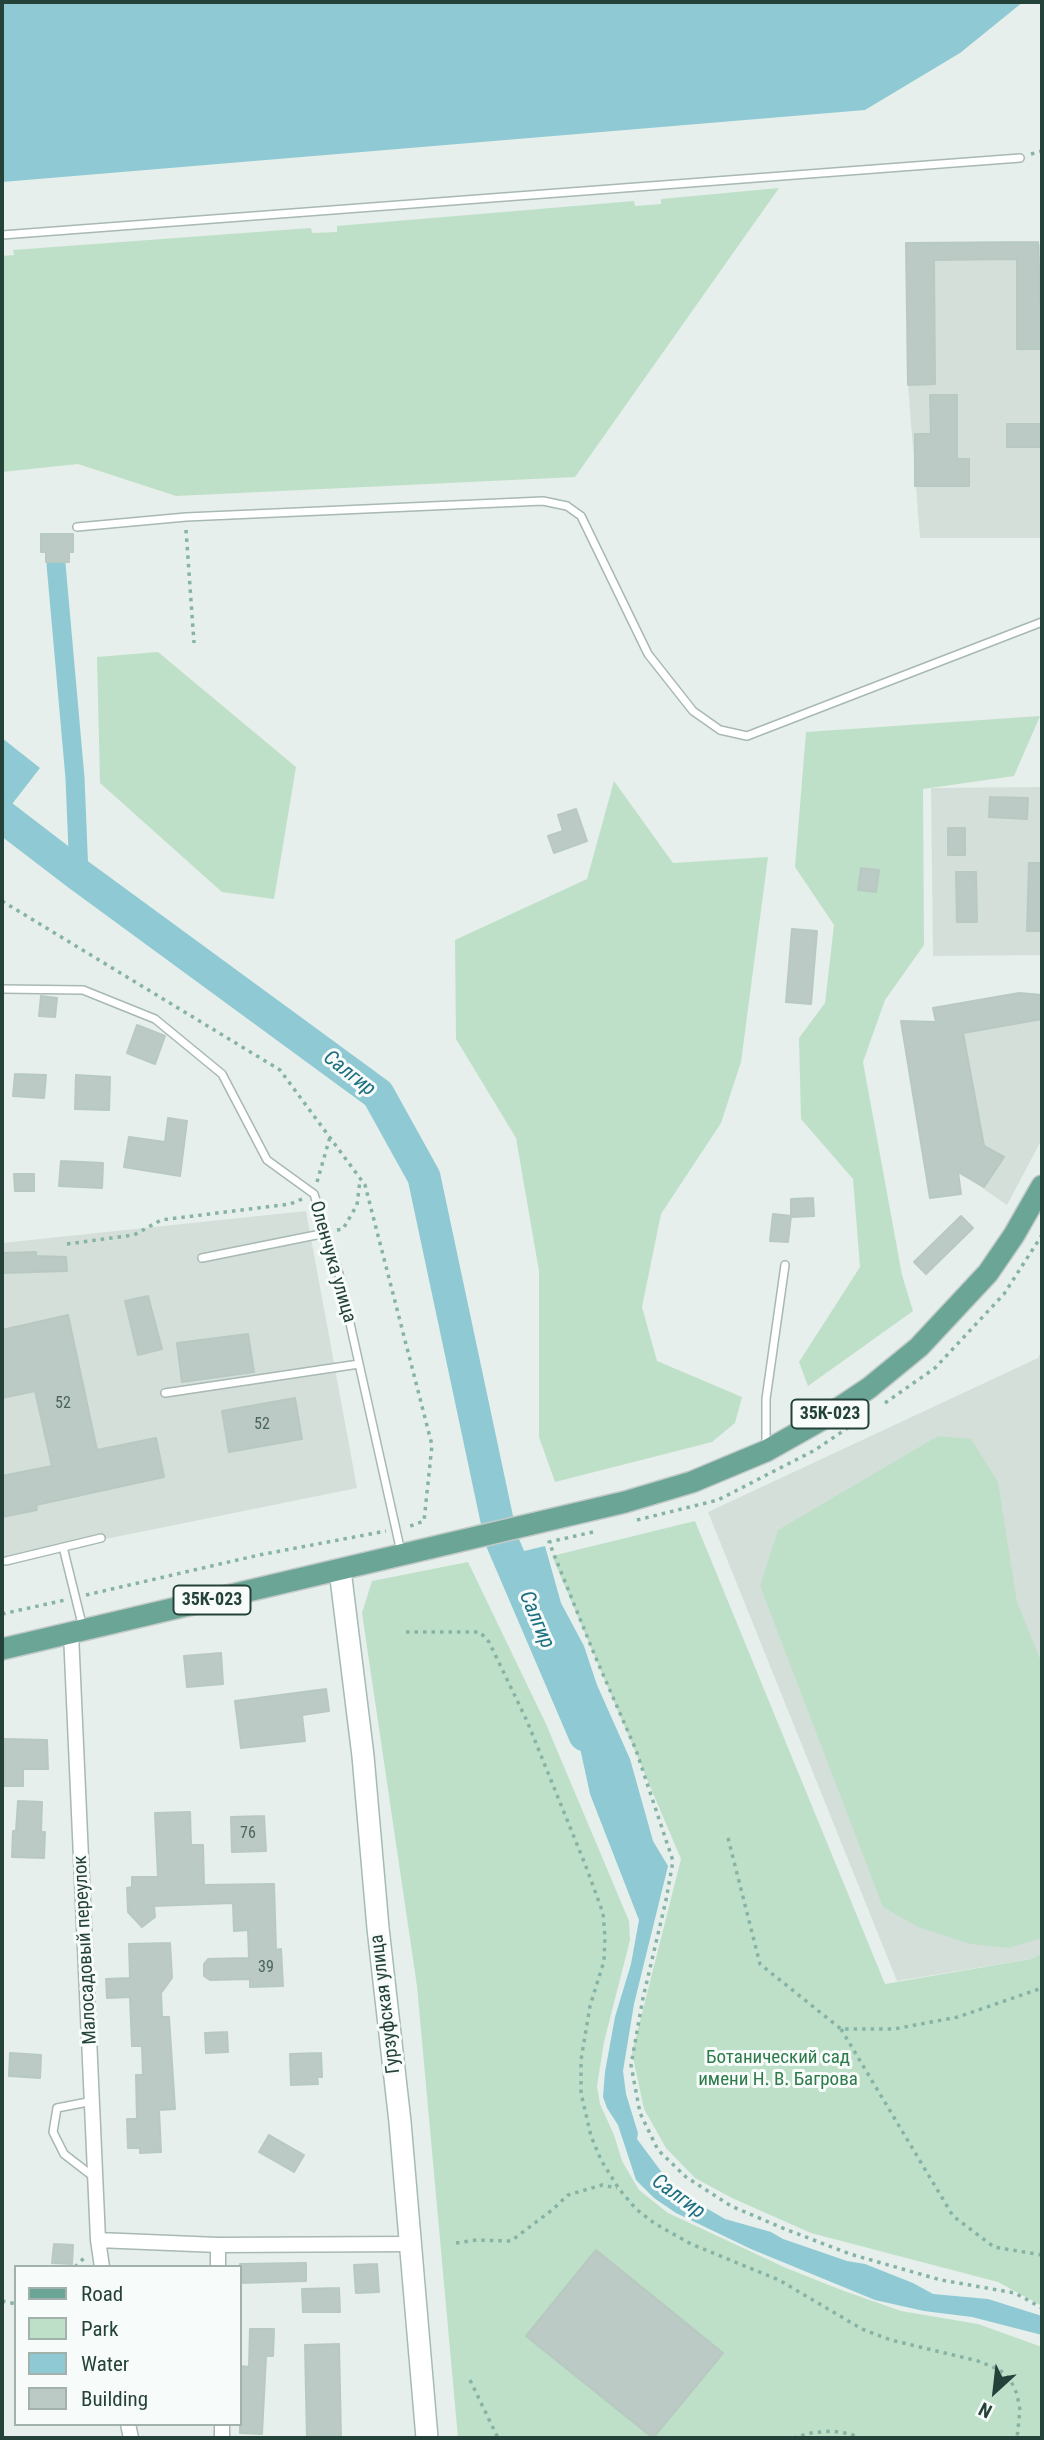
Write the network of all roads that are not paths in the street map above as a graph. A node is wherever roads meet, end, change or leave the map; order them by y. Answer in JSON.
{"nodes":[{"id":1,"x":1020,"y":158,"type":"dead end"},
{"id":2,"x":2,"y":235,"type":"edge"},
{"id":3,"x":76,"y":527,"type":"dead end"},
{"id":4,"x":1042,"y":622,"type":"edge"},
{"id":5,"x":2,"y":989,"type":"edge"},
{"id":6,"x":1038,"y":1194,"type":"edge"},
{"id":7,"x":326,"y":1233,"type":"junction"},
{"id":8,"x":202,"y":1258,"type":"dead end"},
{"id":9,"x":785,"y":1265,"type":"dead end"},
{"id":10,"x":359,"y":1364,"type":"junction"},
{"id":11,"x":165,"y":1393,"type":"dead end"},
{"id":12,"x":766,"y":1451,"type":"junction"},
{"id":13,"x":101,"y":1538,"type":"dead end"},
{"id":14,"x":63,"y":1547,"type":"junction"},
{"id":15,"x":402,"y":1555,"type":"junction"},
{"id":16,"x":6,"y":1561,"type":"dead end"},
{"id":17,"x":340,"y":1570,"type":"junction"},
{"id":18,"x":77,"y":1631,"type":"junction"},
{"id":19,"x":2,"y":1649,"type":"edge"},
{"id":20,"x":93,"y":2101,"type":"junction"},
{"id":21,"x":96,"y":2178,"type":"junction"},
{"id":22,"x":98,"y":2240,"type":"junction"},
{"id":23,"x":411,"y":2244,"type":"junction"},
{"id":24,"x":218,"y":2245,"type":"junction"},
{"id":25,"x":102,"y":2265,"type":"edge"},
{"id":26,"x":218,"y":2265,"type":"edge"},
{"id":27,"x":427,"y":2438,"type":"edge"}],
"edges":[{"from":1,"to":2,"type":"lane"},
{"from":3,"to":4,"type":"lane"},
{"from":5,"to":7,"type":"lane","name":"Оленчука улица"},
{"from":6,"to":12,"type":"main road","number":"35К-023"},
{"from":7,"to":8,"type":"lane"},
{"from":7,"to":10,"type":"lane","name":"Оленчука улица"},
{"from":9,"to":12,"type":"lane"},
{"from":10,"to":11,"type":"lane"},
{"from":10,"to":15,"type":"lane","name":"Оленчука улица"},
{"from":12,"to":15,"type":"main road","number":"35К-023"},
{"from":13,"to":14,"type":"lane"},
{"from":14,"to":16,"type":"lane"},
{"from":14,"to":18,"type":"lane"},
{"from":15,"to":17,"type":"main road","number":"35К-023"},
{"from":17,"to":18,"type":"main road","number":"35К-023"},
{"from":17,"to":23,"type":"main road","name":"Гурзуфская улица"},
{"from":18,"to":19,"type":"main road","number":"35К-023"},
{"from":18,"to":20,"type":"street","name":"Малосадовый переулок"},
{"from":20,"to":21,"type":"street","name":"Малосадовый переулок"},
{"from":20,"to":21,"type":"lane"},
{"from":21,"to":22,"type":"street","name":"Малосадовый переулок"},
{"from":22,"to":24,"type":"street"},
{"from":22,"to":25,"type":"street","name":"Малосадовый переулок"},
{"from":23,"to":24,"type":"street"},
{"from":23,"to":27,"type":"main road","name":"Гурзуфская улица"},
{"from":24,"to":26,"type":"street"}]}
